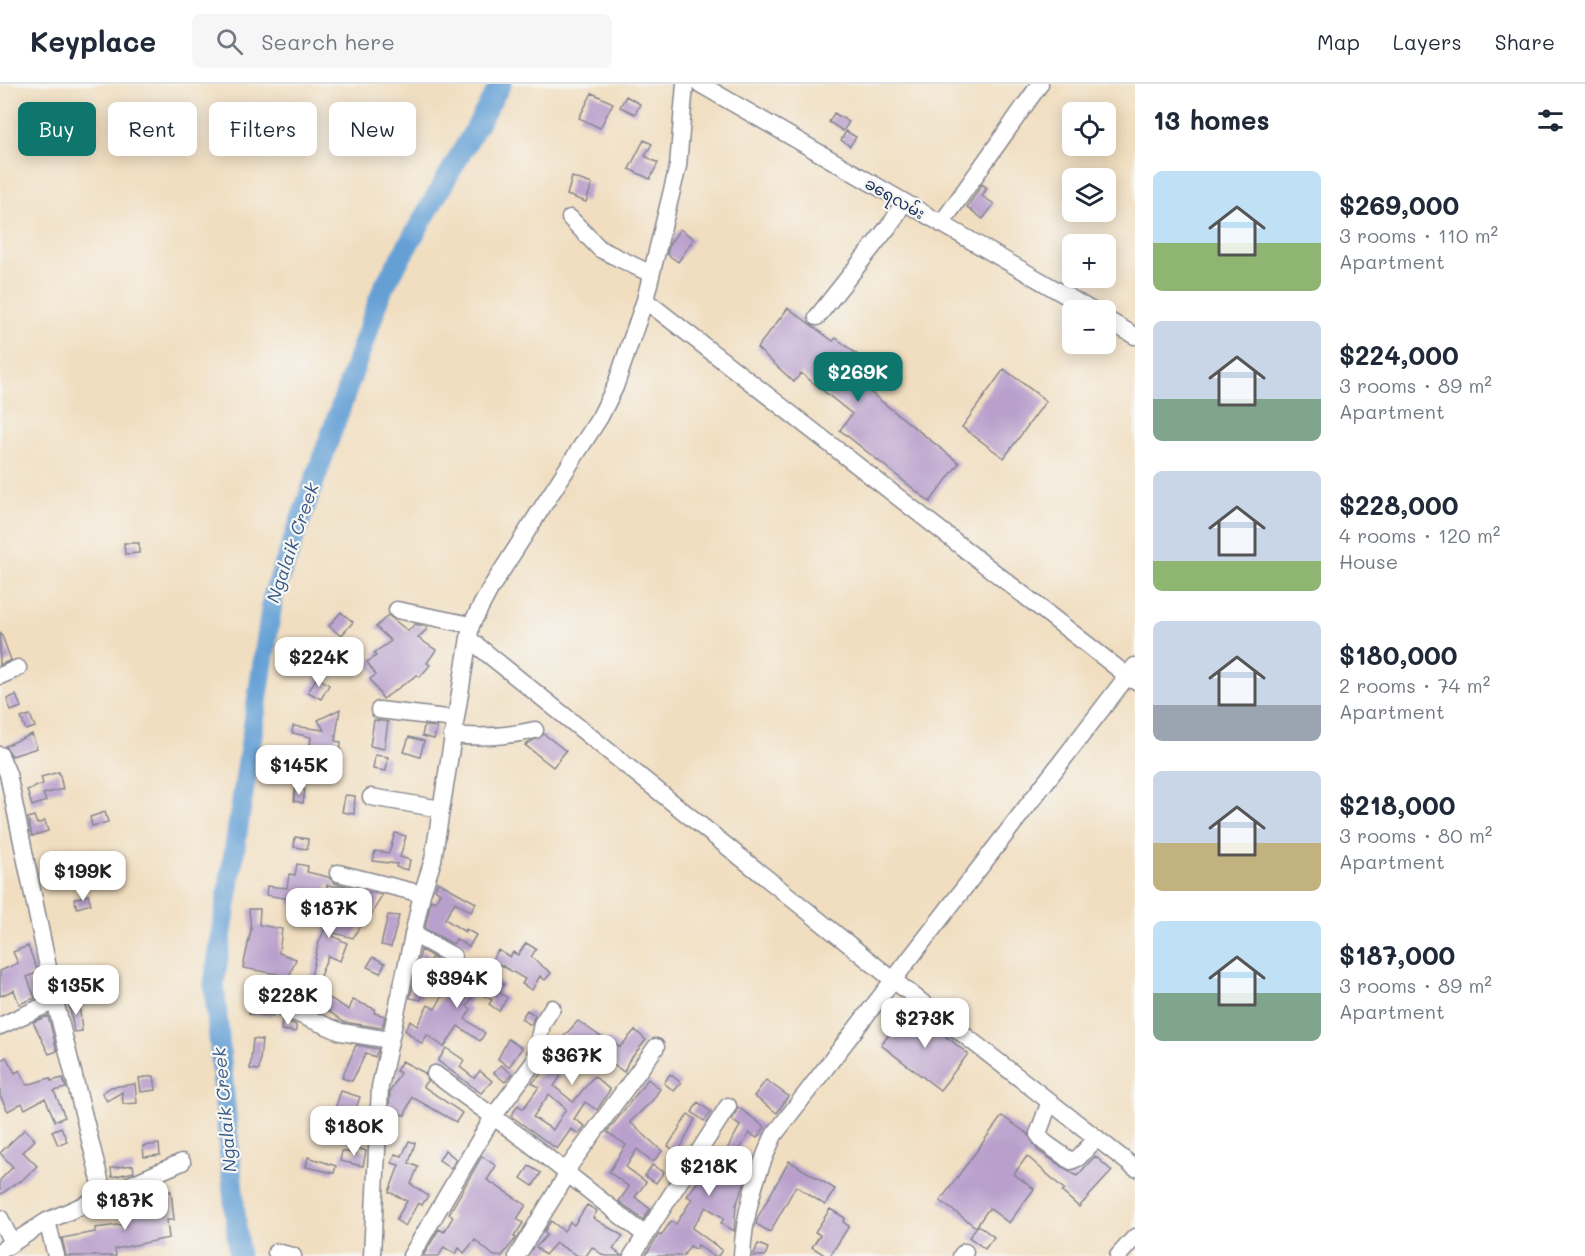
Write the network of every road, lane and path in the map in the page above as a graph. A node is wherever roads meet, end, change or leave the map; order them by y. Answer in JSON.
{"nodes":[{"id":1,"x":685,"y":84,"type":"edge"},
{"id":2,"x":700,"y":84,"type":"edge"},
{"id":3,"x":1040,"y":84,"type":"edge"},
{"id":4,"x":903,"y":203,"type":"junction"},
{"id":5,"x":570,"y":218,"type":"dead end"},
{"id":6,"x":941,"y":224,"type":"junction"},
{"id":7,"x":651,"y":273,"type":"junction"},
{"id":8,"x":645,"y":300,"type":"junction"},
{"id":9,"x":1074,"y":300,"type":"edge"},
{"id":10,"x":817,"y":317,"type":"dead end"},
{"id":11,"x":1116,"y":325,"type":"edge"},
{"id":12,"x":1135,"y":336,"type":"edge"},
{"id":13,"x":397,"y":610,"type":"dead end"},
{"id":14,"x":470,"y":632,"type":"junction"},
{"id":15,"x":18,"y":668,"type":"dead end"},
{"id":16,"x":1132,"y":674,"type":"edge"},
{"id":17,"x":0,"y":676,"type":"edge"},
{"id":18,"x":379,"y":710,"type":"dead end"},
{"id":19,"x":454,"y":727,"type":"junction"},
{"id":20,"x":535,"y":730,"type":"dead end"},
{"id":21,"x":0,"y":755,"type":"edge"},
{"id":22,"x":371,"y":797,"type":"dead end"},
{"id":23,"x":441,"y":809,"type":"junction"},
{"id":24,"x":338,"y":873,"type":"dead end"},
{"id":25,"x":422,"y":894,"type":"junction"},
{"id":26,"x":413,"y":934,"type":"junction"},
{"id":27,"x":453,"y":956,"type":"dead end"},
{"id":28,"x":892,"y":979,"type":"junction"},
{"id":29,"x":56,"y":1001,"type":"junction"},
{"id":30,"x":267,"y":1001,"type":"dead end"},
{"id":31,"x":552,"y":1008,"type":"dead end"},
{"id":32,"x":0,"y":1026,"type":"edge"},
{"id":33,"x":390,"y":1040,"type":"junction"},
{"id":34,"x":656,"y":1047,"type":"dead end"},
{"id":35,"x":435,"y":1074,"type":"dead end"},
{"id":36,"x":1050,"y":1101,"type":"junction"},
{"id":37,"x":728,"y":1106,"type":"dead end"},
{"id":38,"x":493,"y":1117,"type":"junction"},
{"id":39,"x":1097,"y":1138,"type":"junction"},
{"id":40,"x":182,"y":1162,"type":"dead end"},
{"id":41,"x":1135,"y":1168,"type":"edge"},
{"id":42,"x":568,"y":1173,"type":"junction"},
{"id":43,"x":104,"y":1196,"type":"junction"},
{"id":44,"x":0,"y":1218,"type":"edge"},
{"id":45,"x":47,"y":1221,"type":"junction"},
{"id":46,"x":645,"y":1235,"type":"junction"},
{"id":47,"x":1135,"y":1237,"type":"edge"},
{"id":48,"x":6,"y":1247,"type":"edge"},
{"id":49,"x":276,"y":1252,"type":"dead end"},
{"id":50,"x":56,"y":1256,"type":"edge"},
{"id":51,"x":293,"y":1256,"type":"edge"},
{"id":52,"x":372,"y":1256,"type":"edge"},
{"id":53,"x":411,"y":1256,"type":"edge"},
{"id":54,"x":517,"y":1256,"type":"edge"},
{"id":55,"x":632,"y":1256,"type":"edge"},
{"id":56,"x":742,"y":1256,"type":"edge"},
{"id":57,"x":1118,"y":1256,"type":"edge"}],
"edges":[{"from":1,"to":7,"type":"street"},
{"from":2,"to":4,"type":"street","name":"ခရေလမ်း"},
{"from":3,"to":6,"type":"street"},
{"from":4,"to":6,"type":"street","name":"ခရေလမ်း"},
{"from":4,"to":10,"type":"street"},
{"from":5,"to":7,"type":"street"},
{"from":6,"to":9,"type":"street","name":"ခရေလမ်း"},
{"from":7,"to":8,"type":"street"},
{"from":8,"to":14,"type":"street"},
{"from":8,"to":16,"type":"street"},
{"from":11,"to":12,"type":"street"},
{"from":13,"to":14,"type":"street"},
{"from":14,"to":19,"type":"street"},
{"from":14,"to":28,"type":"street"},
{"from":15,"to":17,"type":"street"},
{"from":16,"to":28,"type":"street"},
{"from":18,"to":19,"type":"street"},
{"from":19,"to":20,"type":"street"},
{"from":19,"to":23,"type":"street"},
{"from":21,"to":29,"type":"street"},
{"from":22,"to":23,"type":"street"},
{"from":23,"to":25,"type":"street"},
{"from":24,"to":25,"type":"street"},
{"from":25,"to":26,"type":"street"},
{"from":26,"to":27,"type":"street"},
{"from":26,"to":33,"type":"street"},
{"from":28,"to":36,"type":"street"},
{"from":28,"to":56,"type":"street"},
{"from":29,"to":32,"type":"street"},
{"from":29,"to":43,"type":"street"},
{"from":30,"to":33,"type":"street"},
{"from":31,"to":38,"type":"street"},
{"from":33,"to":52,"type":"street"},
{"from":34,"to":42,"type":"street"},
{"from":35,"to":38,"type":"street"},
{"from":36,"to":39,"type":"street"},
{"from":36,"to":39,"type":"street"},
{"from":37,"to":46,"type":"street"},
{"from":38,"to":42,"type":"street"},
{"from":38,"to":53,"type":"street"},
{"from":39,"to":41,"type":"street"},
{"from":40,"to":43,"type":"street"},
{"from":42,"to":46,"type":"street"},
{"from":42,"to":54,"type":"street"},
{"from":43,"to":45,"type":"street"},
{"from":44,"to":48,"type":"street"},
{"from":45,"to":48,"type":"street"},
{"from":45,"to":50,"type":"street"},
{"from":46,"to":55,"type":"street"},
{"from":47,"to":57,"type":"street"},
{"from":49,"to":51,"type":"street"}]}
